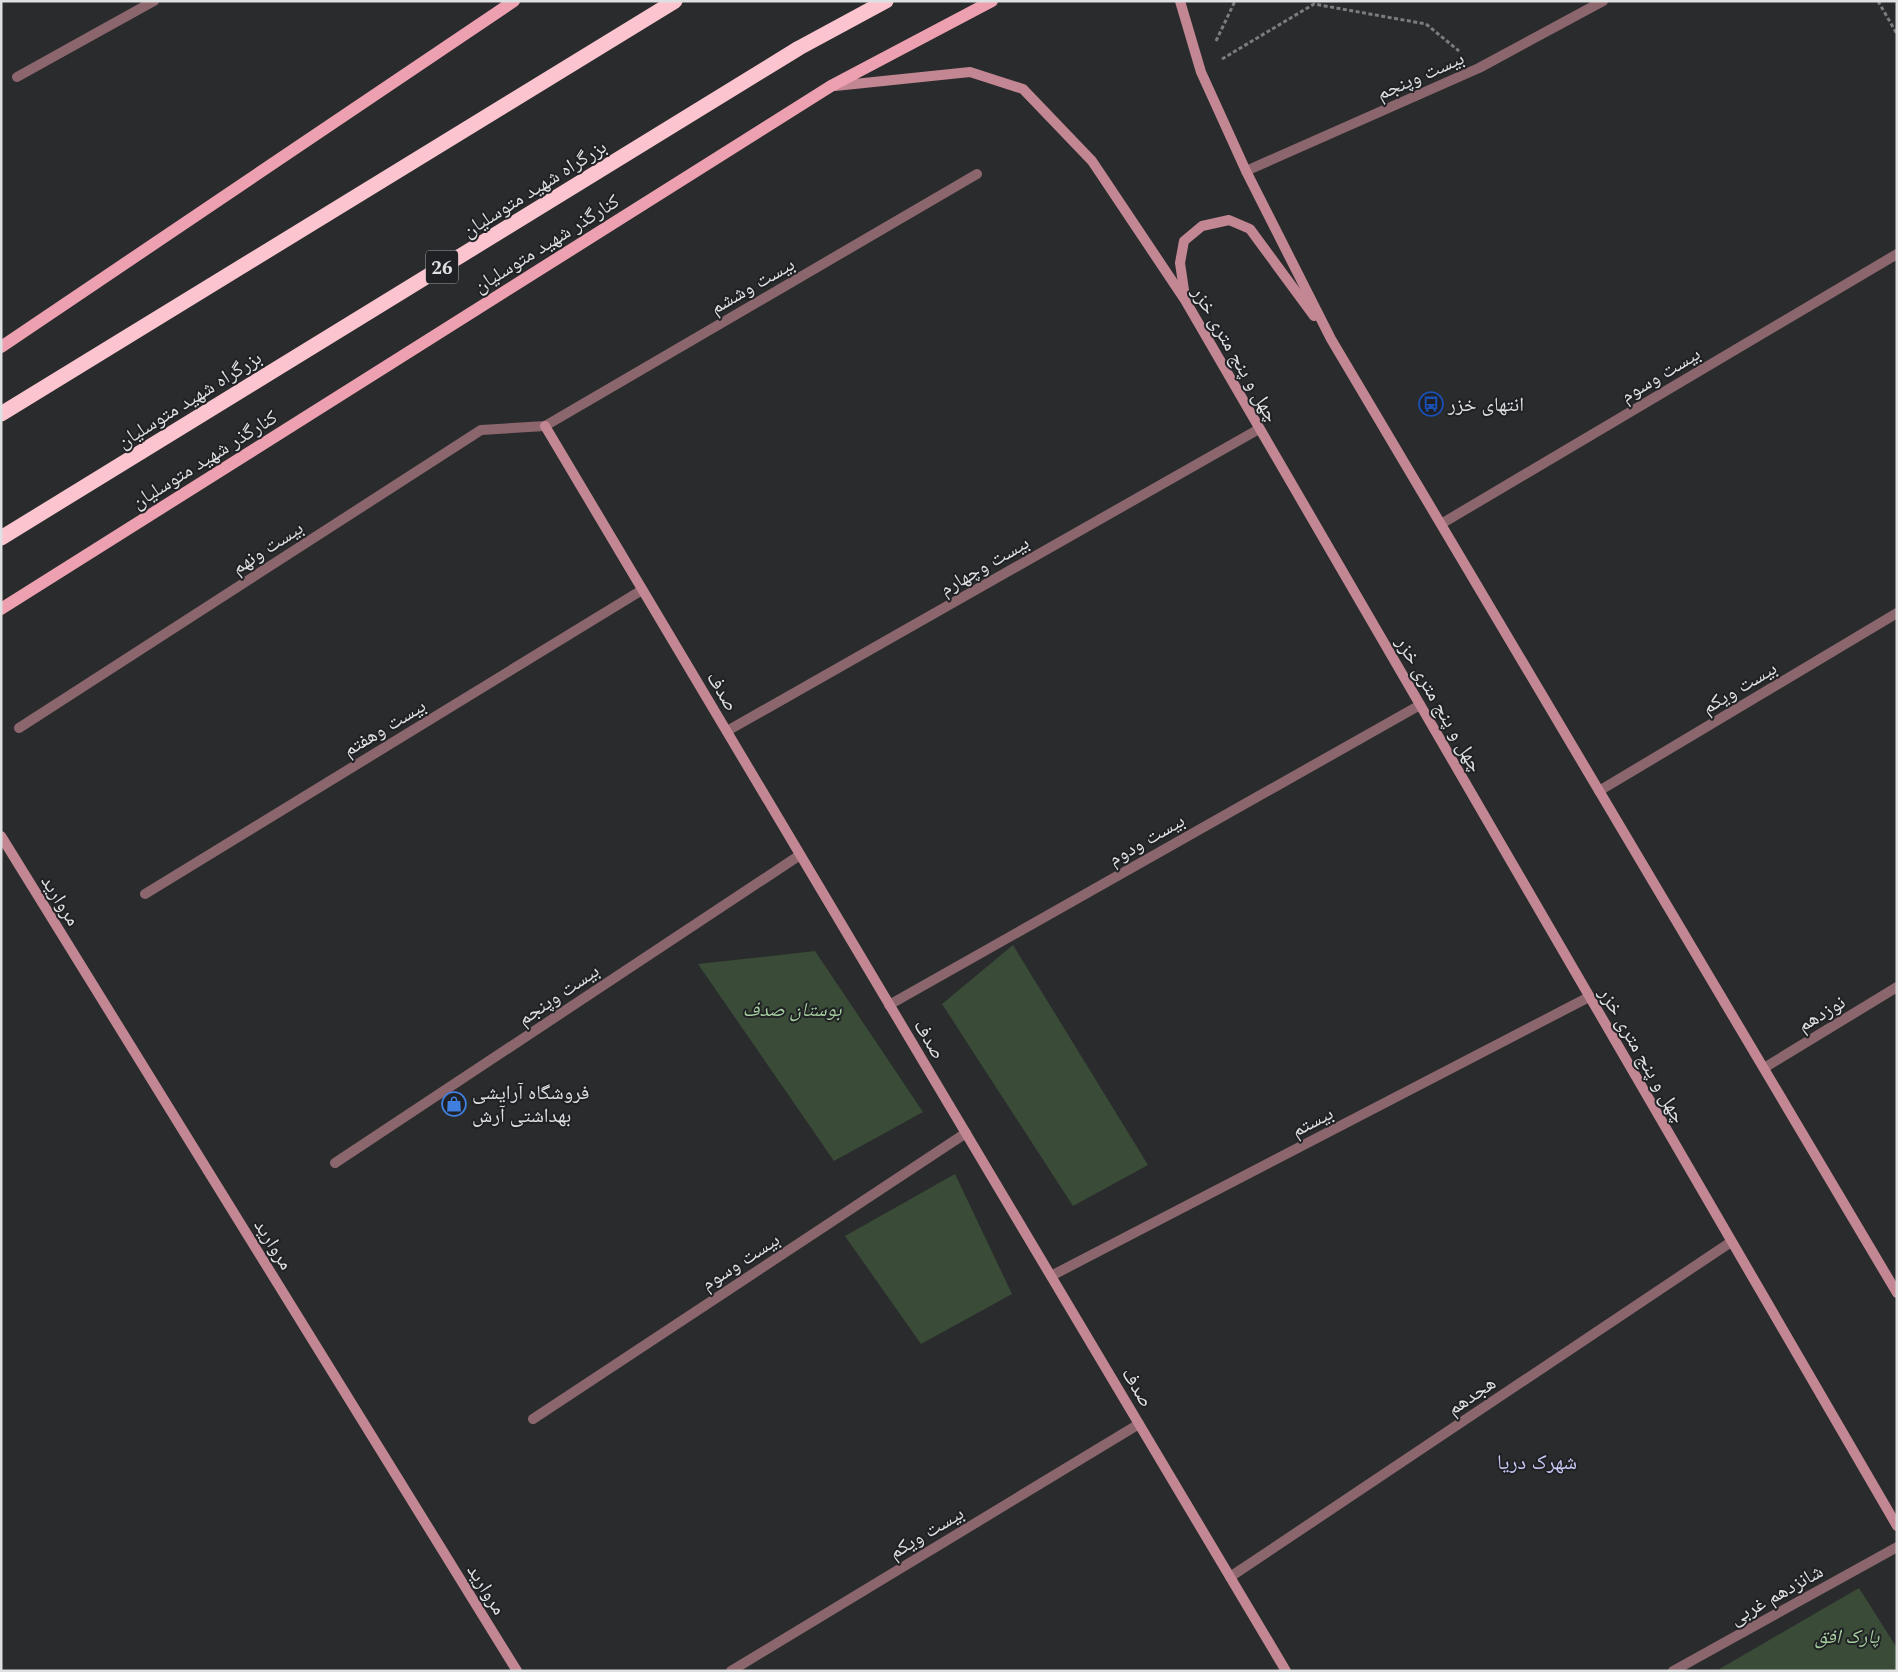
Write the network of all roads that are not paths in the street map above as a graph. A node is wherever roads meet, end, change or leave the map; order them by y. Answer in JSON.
{"nodes":[{"id":1,"x":154,"y":1,"type":"edge"},
{"id":2,"x":514,"y":1,"type":"edge"},
{"id":3,"x":676,"y":1,"type":"edge"},
{"id":4,"x":886,"y":1,"type":"edge"},
{"id":5,"x":992,"y":1,"type":"edge"},
{"id":6,"x":1180,"y":1,"type":"edge"},
{"id":7,"x":1603,"y":1,"type":"edge"},
{"id":8,"x":17,"y":77,"type":"dead end"},
{"id":9,"x":830,"y":86,"type":"junction"},
{"id":10,"x":1246,"y":171,"type":"junction"},
{"id":11,"x":977,"y":174,"type":"dead end"},
{"id":12,"x":1897,"y":254,"type":"edge"},
{"id":13,"x":1185,"y":300,"type":"junction"},
{"id":14,"x":1331,"y":339,"type":"junction"},
{"id":15,"x":1,"y":347,"type":"edge"},
{"id":16,"x":1,"y":414,"type":"edge"},
{"id":17,"x":545,"y":426,"type":"junction"},
{"id":18,"x":1259,"y":429,"type":"junction"},
{"id":19,"x":1441,"y":524,"type":"junction"},
{"id":20,"x":1,"y":538,"type":"edge"},
{"id":21,"x":642,"y":590,"type":"junction"},
{"id":22,"x":1,"y":609,"type":"edge"},
{"id":23,"x":1897,"y":613,"type":"edge"},
{"id":24,"x":1420,"y":705,"type":"junction"},
{"id":25,"x":19,"y":728,"type":"dead end"},
{"id":26,"x":727,"y":731,"type":"junction"},
{"id":27,"x":1599,"y":791,"type":"junction"},
{"id":28,"x":1,"y":836,"type":"edge"},
{"id":29,"x":800,"y":855,"type":"junction"},
{"id":30,"x":145,"y":894,"type":"dead end"},
{"id":31,"x":1897,"y":987,"type":"edge"},
{"id":32,"x":1589,"y":997,"type":"junction"},
{"id":33,"x":890,"y":1005,"type":"junction"},
{"id":34,"x":1764,"y":1068,"type":"junction"},
{"id":35,"x":966,"y":1133,"type":"junction"},
{"id":36,"x":335,"y":1163,"type":"dead end"},
{"id":37,"x":1732,"y":1242,"type":"junction"},
{"id":38,"x":1051,"y":1276,"type":"junction"},
{"id":39,"x":1897,"y":1293,"type":"edge"},
{"id":40,"x":533,"y":1419,"type":"dead end"},
{"id":41,"x":1139,"y":1424,"type":"junction"},
{"id":42,"x":1897,"y":1526,"type":"edge"},
{"id":43,"x":1897,"y":1547,"type":"edge"},
{"id":44,"x":1230,"y":1576,"type":"junction"},
{"id":45,"x":517,"y":1671,"type":"edge"},
{"id":46,"x":731,"y":1671,"type":"edge"},
{"id":47,"x":1286,"y":1671,"type":"edge"},
{"id":48,"x":1672,"y":1671,"type":"edge"}],
"edges":[{"from":1,"to":8,"type":"street"},
{"from":2,"to":15,"type":"main road"},
{"from":3,"to":16,"type":"highway"},
{"from":4,"to":20,"type":"highway","name":"بزرگراه شهید متوسلیان","number":"26"},
{"from":5,"to":9,"type":"main road","name":"کنارگذر شهید متوسلیان"},
{"from":6,"to":10,"type":"main road"},
{"from":7,"to":10,"type":"street","name":"بیست وپنجم"},
{"from":9,"to":13,"type":"main road","name":"چهل و پنج متری خزر"},
{"from":9,"to":22,"type":"main road","name":"کنارگذر شهید متوسلیان"},
{"from":10,"to":14,"type":"main road"},
{"from":11,"to":17,"type":"street","name":"بیست وششم"},
{"from":12,"to":19,"type":"street","name":"بیست وسوم"},
{"from":13,"to":14,"type":"main road"},
{"from":13,"to":18,"type":"main road","name":"چهل و پنج متری خزر"},
{"from":14,"to":19,"type":"main road"},
{"from":17,"to":21,"type":"main road","name":"صدف"},
{"from":17,"to":25,"type":"street","name":"بیست ونهم"},
{"from":18,"to":24,"type":"main road","name":"چهل و پنج متری خزر"},
{"from":18,"to":26,"type":"street","name":"بیست وچهارم"},
{"from":19,"to":27,"type":"main road"},
{"from":21,"to":26,"type":"main road","name":"صدف"},
{"from":21,"to":30,"type":"street","name":"بیست وهفتم"},
{"from":23,"to":27,"type":"street","name":"بیست ویکم"},
{"from":24,"to":32,"type":"main road","name":"چهل و پنج متری خزر"},
{"from":24,"to":33,"type":"street","name":"بیست ودوم"},
{"from":26,"to":29,"type":"main road","name":"صدف"},
{"from":27,"to":34,"type":"main road"},
{"from":28,"to":45,"type":"main road","name":"مروارید"},
{"from":29,"to":33,"type":"main road","name":"صدف"},
{"from":29,"to":36,"type":"street","name":"بیست وپنجم"},
{"from":31,"to":34,"type":"street","name":"نوزدهم"},
{"from":32,"to":37,"type":"main road","name":"چهل و پنج متری خزر"},
{"from":32,"to":38,"type":"street","name":"بیستم"},
{"from":33,"to":35,"type":"main road","name":"صدف"},
{"from":34,"to":39,"type":"main road"},
{"from":35,"to":38,"type":"main road","name":"صدف"},
{"from":35,"to":40,"type":"street","name":"بیست وسوم"},
{"from":37,"to":42,"type":"main road","name":"چهل و پنج متری خزر"},
{"from":37,"to":44,"type":"street","name":"هجدهم"},
{"from":38,"to":41,"type":"main road","name":"صدف"},
{"from":41,"to":44,"type":"main road","name":"صدف"},
{"from":41,"to":46,"type":"street","name":"بیست ویکم"},
{"from":43,"to":48,"type":"street","name":"شانزدهم غربی"},
{"from":44,"to":47,"type":"main road","name":"صدف"}]}
